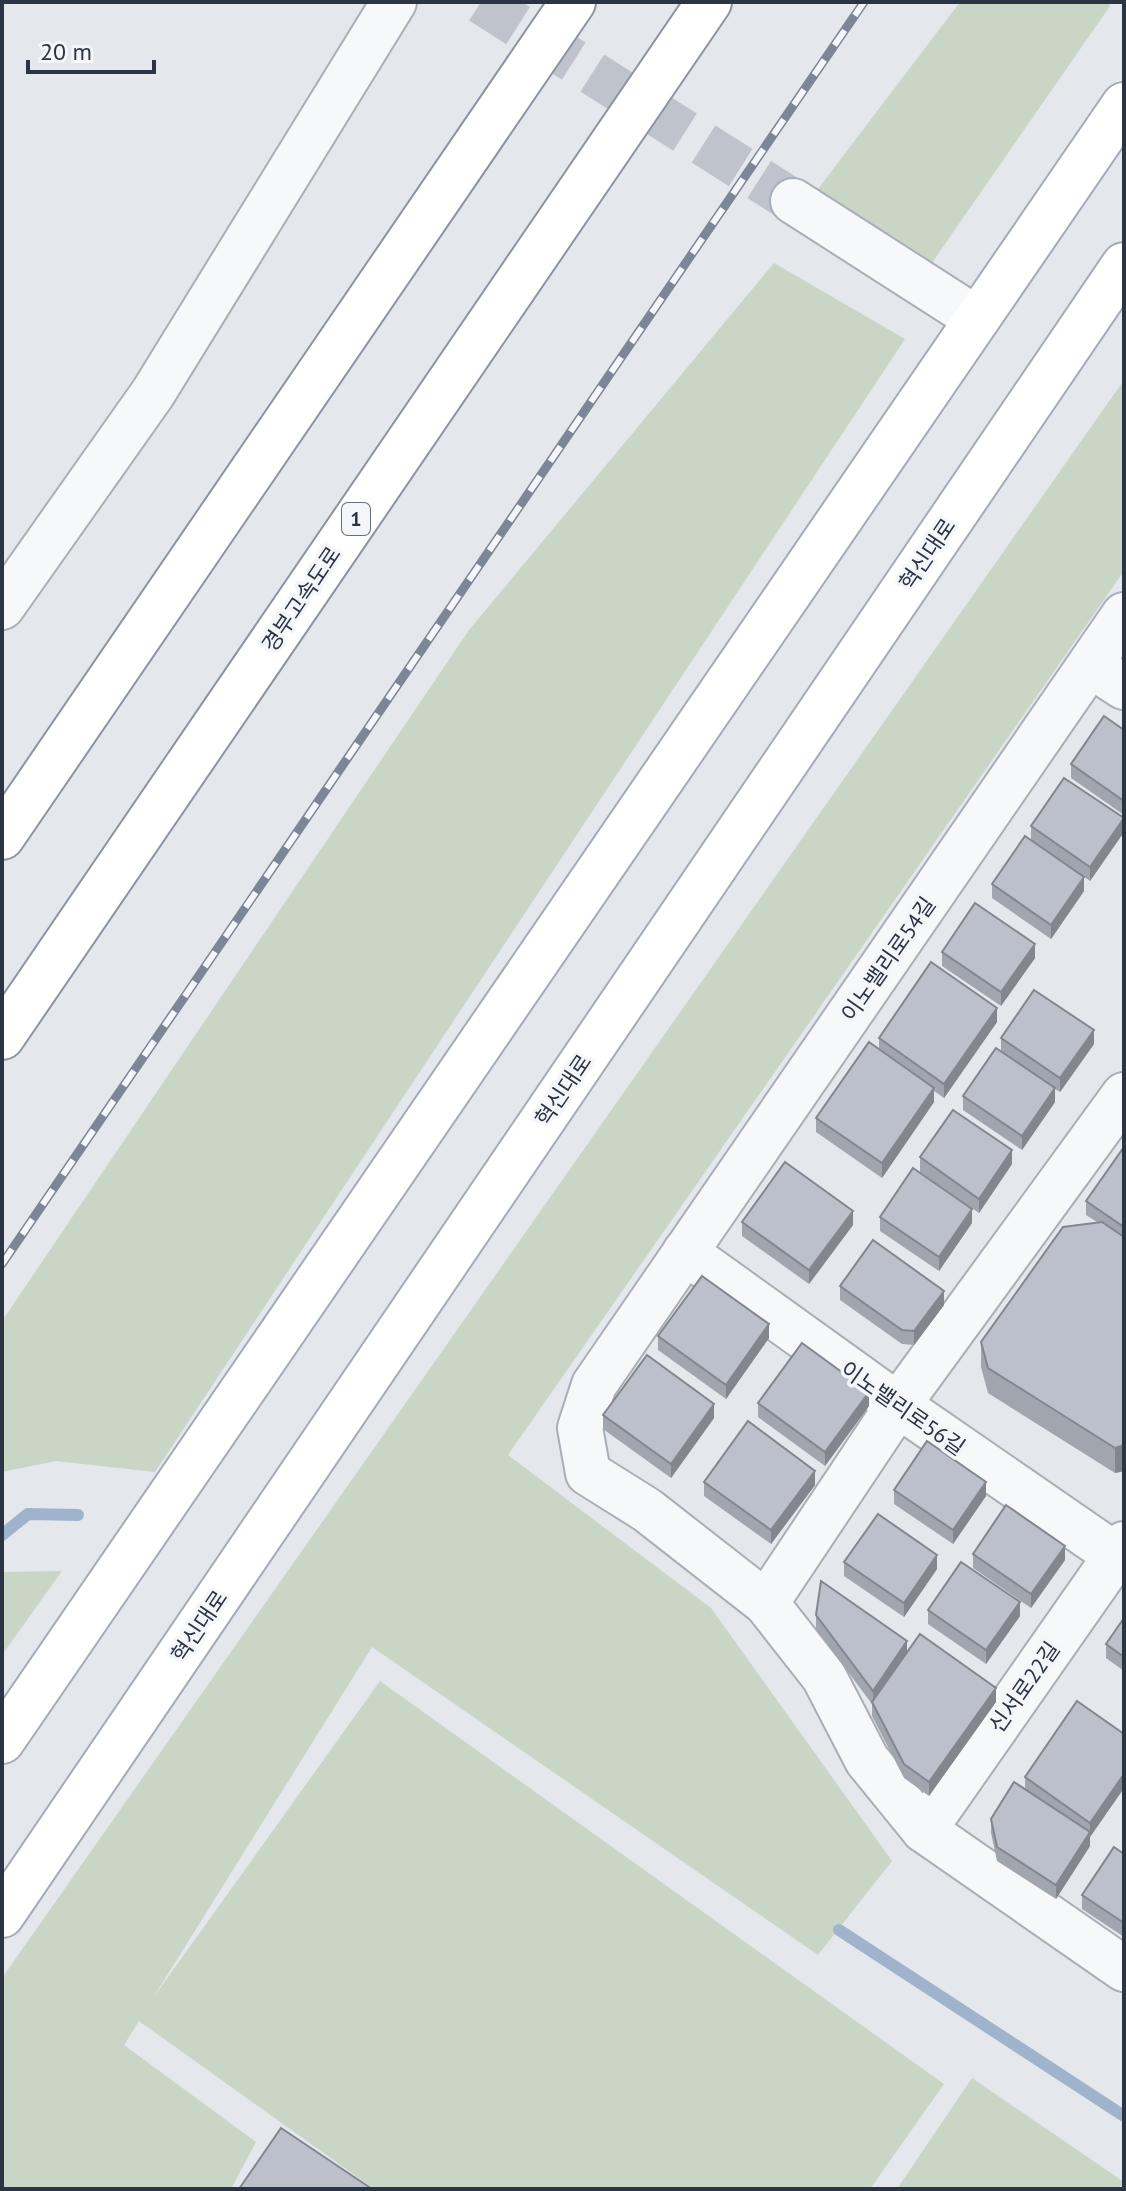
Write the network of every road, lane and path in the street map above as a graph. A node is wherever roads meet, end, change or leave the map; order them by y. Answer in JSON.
{"nodes":[{"id":1,"x":394,"y":2,"type":"edge"},
{"id":2,"x":573,"y":2,"type":"edge"},
{"id":3,"x":709,"y":2,"type":"edge"},
{"id":4,"x":1124,"y":105,"type":"edge"},
{"id":5,"x":793,"y":201,"type":"tunnel mouth"},
{"id":6,"x":1124,"y":265,"type":"edge"},
{"id":7,"x":977,"y":319,"type":"junction"},
{"id":8,"x":2,"y":607,"type":"edge"},
{"id":9,"x":1124,"y":615,"type":"edge"},
{"id":10,"x":1107,"y":676,"type":"edge"},
{"id":11,"x":2,"y":837,"type":"edge"},
{"id":12,"x":2,"y":1037,"type":"edge"},
{"id":13,"x":1124,"y":1095,"type":"edge"},
{"id":14,"x":685,"y":1252,"type":"junction"},
{"id":15,"x":898,"y":1405,"type":"junction"},
{"id":16,"x":1121,"y":1554,"type":"edge"},
{"id":17,"x":766,"y":1603,"type":"junction"},
{"id":18,"x":2,"y":1741,"type":"edge"},
{"id":19,"x":924,"y":1830,"type":"junction"},
{"id":20,"x":2,"y":1915,"type":"edge"},
{"id":21,"x":1124,"y":1969,"type":"edge"}],
"edges":[{"from":1,"to":8,"type":"street"},
{"from":2,"to":11,"type":"main road"},
{"from":3,"to":12,"type":"main road","name":"경부고속도로","number":"1"},
{"from":4,"to":7,"type":"main road"},
{"from":5,"to":7,"type":"street"},
{"from":6,"to":20,"type":"main road","name":"혁신대로"},
{"from":7,"to":18,"type":"main road"},
{"from":9,"to":10,"type":"street","name":"이노밸리로54길"},
{"from":10,"to":14,"type":"street","name":"이노밸리로54길"},
{"from":13,"to":15,"type":"street"},
{"from":14,"to":15,"type":"street","name":"이노밸리로56길"},
{"from":14,"to":17,"type":"street","name":"이노밸리로54길"},
{"from":15,"to":16,"type":"street","name":"이노밸리로56길"},
{"from":15,"to":17,"type":"street"},
{"from":16,"to":19,"type":"street","name":"신서로22길"},
{"from":17,"to":19,"type":"street","name":"이노밸리로54길"},
{"from":19,"to":21,"type":"street","name":"이노밸리로54길"}]}
